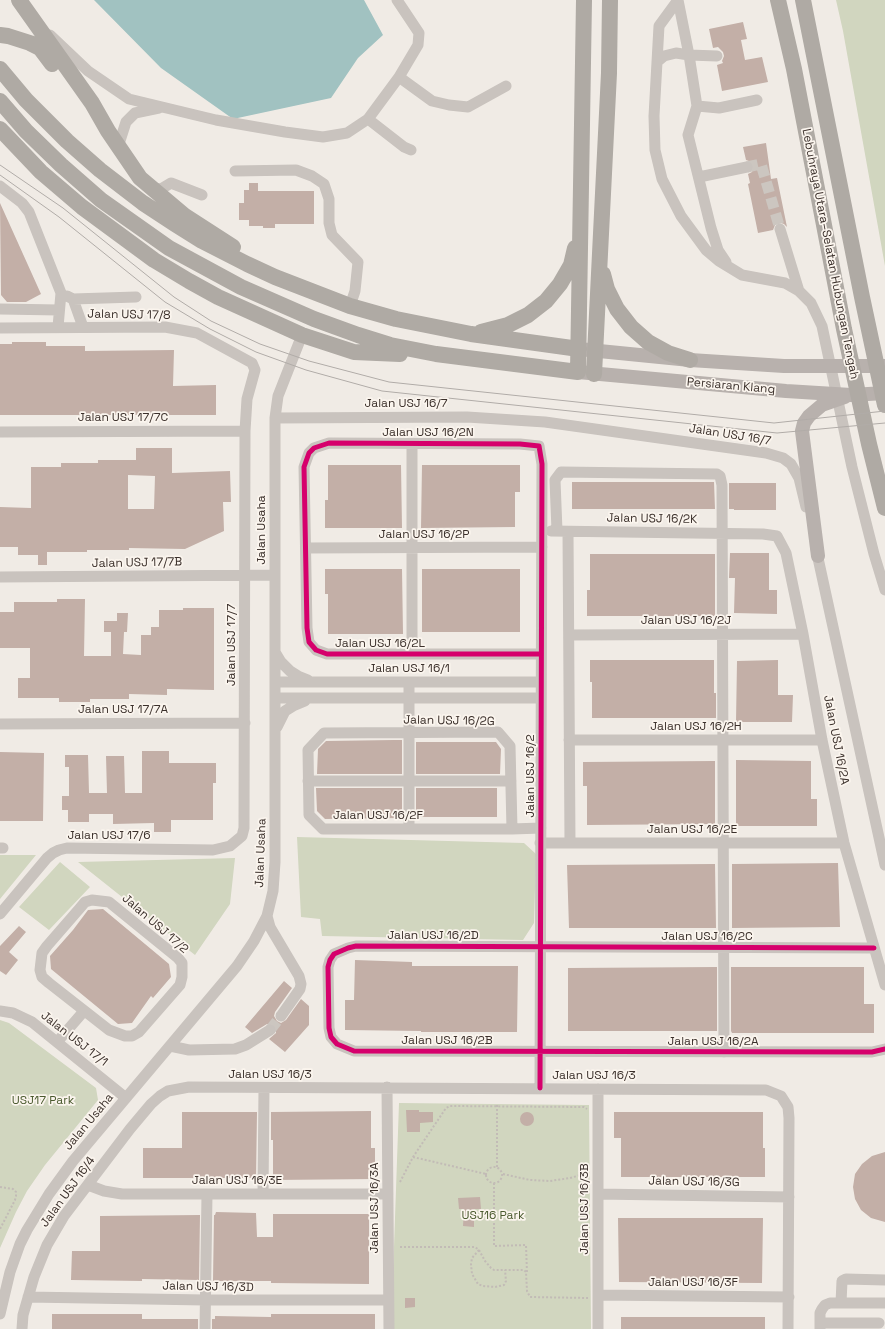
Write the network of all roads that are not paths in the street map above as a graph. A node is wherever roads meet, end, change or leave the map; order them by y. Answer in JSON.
{"nodes":[{"id":1,"x":19,"y":0,"type":"edge"},
{"id":2,"x":397,"y":0,"type":"edge"},
{"id":3,"x":584,"y":0,"type":"edge"},
{"id":4,"x":610,"y":0,"type":"edge"},
{"id":5,"x":678,"y":0,"type":"edge"},
{"id":6,"x":778,"y":0,"type":"edge"},
{"id":7,"x":803,"y":0,"type":"edge"},
{"id":8,"x":31,"y":17,"type":"junction"},
{"id":9,"x":0,"y":35,"type":"edge"},
{"id":10,"x":689,"y":55,"type":"junction"},
{"id":11,"x":716,"y":56,"type":"dead end"},
{"id":12,"x":658,"y":61,"type":"junction"},
{"id":13,"x":0,"y":69,"type":"edge"},
{"id":14,"x":399,"y":77,"type":"junction"},
{"id":15,"x":506,"y":86,"type":"dead end"},
{"id":16,"x":757,"y":100,"type":"dead end"},
{"id":17,"x":0,"y":101,"type":"edge"},
{"id":18,"x":697,"y":106,"type":"junction"},
{"id":19,"x":162,"y":107,"type":"junction"},
{"id":20,"x":368,"y":119,"type":"junction"},
{"id":21,"x":0,"y":129,"type":"edge"},
{"id":22,"x":108,"y":131,"type":"junction"},
{"id":23,"x":118,"y":147,"type":"junction"},
{"id":24,"x":411,"y":150,"type":"dead end"},
{"id":25,"x":747,"y":167,"type":"tunnel mouth"},
{"id":26,"x":235,"y":170,"type":"dead end"},
{"id":27,"x":699,"y":177,"type":"junction"},
{"id":28,"x":0,"y":186,"type":"edge"},
{"id":29,"x":161,"y":192,"type":"junction"},
{"id":30,"x":202,"y":195,"type":"dead end"},
{"id":31,"x":581,"y":227,"type":"junction"},
{"id":32,"x":780,"y":229,"type":"tunnel mouth"},
{"id":33,"x":601,"y":244,"type":"junction"},
{"id":34,"x":730,"y":268,"type":"junction"},
{"id":35,"x":275,"y":277,"type":"junction"},
{"id":36,"x":799,"y":291,"type":"junction"},
{"id":37,"x":61,"y":293,"type":"junction"},
{"id":38,"x":136,"y":297,"type":"dead end"},
{"id":39,"x":72,"y":299,"type":"junction"},
{"id":40,"x":350,"y":306,"type":"junction"},
{"id":41,"x":0,"y":309,"type":"edge"},
{"id":42,"x":59,"y":310,"type":"junction"},
{"id":43,"x":58,"y":327,"type":"junction"},
{"id":44,"x":82,"y":327,"type":"junction"},
{"id":45,"x":0,"y":328,"type":"edge"},
{"id":46,"x":471,"y":334,"type":"junction"},
{"id":47,"x":302,"y":335,"type":"junction"},
{"id":48,"x":579,"y":349,"type":"junction"},
{"id":49,"x":595,"y":351,"type":"junction"},
{"id":50,"x":436,"y":354,"type":"junction"},
{"id":51,"x":690,"y":360,"type":"junction"},
{"id":52,"x":885,"y":366,"type":"edge"},
{"id":53,"x":578,"y":372,"type":"junction"},
{"id":54,"x":594,"y":374,"type":"junction"},
{"id":55,"x":885,"y":393,"type":"edge"},
{"id":56,"x":851,"y":395,"type":"junction"},
{"id":57,"x":885,"y":405,"type":"edge"},
{"id":58,"x":274,"y":418,"type":"junction"},
{"id":59,"x":245,"y":431,"type":"junction"},
{"id":60,"x":0,"y":432,"type":"edge"},
{"id":61,"x":412,"y":443,"type":"junction"},
{"id":62,"x":306,"y":461,"type":"joint"},
{"id":63,"x":542,"y":464,"type":"joint"},
{"id":64,"x":885,"y":508,"type":"edge"},
{"id":65,"x":542,"y":531,"type":"junction"},
{"id":66,"x":563,"y":532,"type":"junction"},
{"id":67,"x":722,"y":533,"type":"junction"},
{"id":68,"x":763,"y":534,"type":"joint"},
{"id":69,"x":306,"y":548,"type":"junction"},
{"id":70,"x":412,"y":548,"type":"junction"},
{"id":71,"x":542,"y":548,"type":"junction"},
{"id":72,"x":818,"y":556,"type":"junction"},
{"id":73,"x":246,"y":575,"type":"junction"},
{"id":74,"x":275,"y":575,"type":"junction"},
{"id":75,"x":0,"y":577,"type":"edge"},
{"id":76,"x":885,"y":590,"type":"edge"},
{"id":77,"x":569,"y":634,"type":"junction"},
{"id":78,"x":722,"y":634,"type":"junction"},
{"id":79,"x":803,"y":634,"type":"junction"},
{"id":80,"x":275,"y":652,"type":"junction"},
{"id":81,"x":412,"y":654,"type":"junction"},
{"id":82,"x":541,"y":654,"type":"junction"},
{"id":83,"x":276,"y":682,"type":"junction"},
{"id":84,"x":315,"y":682,"type":"junction"},
{"id":85,"x":409,"y":682,"type":"junction"},
{"id":86,"x":541,"y":682,"type":"junction"},
{"id":87,"x":276,"y":698,"type":"junction"},
{"id":88,"x":317,"y":698,"type":"junction"},
{"id":89,"x":409,"y":698,"type":"junction"},
{"id":90,"x":541,"y":698,"type":"junction"},
{"id":91,"x":245,"y":723,"type":"junction"},
{"id":92,"x":0,"y":724,"type":"edge"},
{"id":93,"x":276,"y":730,"type":"junction"},
{"id":94,"x":324,"y":733,"type":"joint"},
{"id":95,"x":409,"y":733,"type":"junction"},
{"id":96,"x":569,"y":740,"type":"junction"},
{"id":97,"x":723,"y":740,"type":"junction"},
{"id":98,"x":822,"y":740,"type":"junction"},
{"id":99,"x":308,"y":781,"type":"junction"},
{"id":100,"x":409,"y":782,"type":"junction"},
{"id":101,"x":511,"y":782,"type":"junction"},
{"id":102,"x":541,"y":828,"type":"junction"},
{"id":103,"x":409,"y":829,"type":"junction"},
{"id":104,"x":512,"y":829,"type":"junction"},
{"id":105,"x":540,"y":843,"type":"junction"},
{"id":106,"x":570,"y":843,"type":"junction"},
{"id":107,"x":723,"y":843,"type":"junction"},
{"id":108,"x":844,"y":843,"type":"junction"},
{"id":109,"x":222,"y":849,"type":"joint"},
{"id":110,"x":885,"y":865,"type":"edge"},
{"id":111,"x":0,"y":914,"type":"edge"},
{"id":112,"x":267,"y":916,"type":"junction"},
{"id":113,"x":540,"y":946,"type":"junction"},
{"id":114,"x":724,"y":946,"type":"junction"},
{"id":115,"x":874,"y":948,"type":"junction"},
{"id":116,"x":885,"y":986,"type":"edge"},
{"id":117,"x":0,"y":1011,"type":"edge"},
{"id":118,"x":84,"y":1011,"type":"junction"},
{"id":119,"x":281,"y":1016,"type":"tunnel mouth"},
{"id":120,"x":270,"y":1030,"type":"tunnel mouth"},
{"id":121,"x":58,"y":1041,"type":"junction"},
{"id":122,"x":170,"y":1046,"type":"junction"},
{"id":123,"x":885,"y":1049,"type":"edge"},
{"id":124,"x":354,"y":1051,"type":"joint"},
{"id":125,"x":540,"y":1052,"type":"junction"},
{"id":126,"x":724,"y":1052,"type":"junction"},
{"id":127,"x":387,"y":1087,"type":"junction"},
{"id":128,"x":264,"y":1088,"type":"junction"},
{"id":129,"x":540,"y":1088,"type":"junction"},
{"id":130,"x":598,"y":1088,"type":"junction"},
{"id":131,"x":126,"y":1098,"type":"junction"},
{"id":132,"x":151,"y":1104,"type":"joint"},
{"id":133,"x":88,"y":1186,"type":"junction"},
{"id":134,"x":207,"y":1194,"type":"junction"},
{"id":135,"x":263,"y":1194,"type":"junction"},
{"id":136,"x":388,"y":1194,"type":"junction"},
{"id":137,"x":598,"y":1194,"type":"junction"},
{"id":138,"x":789,"y":1196,"type":"junction"},
{"id":139,"x":885,"y":1280,"type":"edge"},
{"id":140,"x":28,"y":1297,"type":"junction"},
{"id":141,"x":594,"y":1297,"type":"junction"},
{"id":142,"x":789,"y":1297,"type":"junction"},
{"id":143,"x":205,"y":1300,"type":"junction"},
{"id":144,"x":388,"y":1300,"type":"junction"},
{"id":145,"x":841,"y":1303,"type":"junction"},
{"id":146,"x":882,"y":1303,"type":"edge"},
{"id":147,"x":0,"y":1314,"type":"edge"},
{"id":148,"x":820,"y":1326,"type":"edge"},
{"id":149,"x":879,"y":1326,"type":"edge"},
{"id":150,"x":22,"y":1329,"type":"edge"},
{"id":151,"x":205,"y":1329,"type":"edge"},
{"id":152,"x":389,"y":1329,"type":"edge"},
{"id":153,"x":598,"y":1329,"type":"edge"},
{"id":154,"x":788,"y":1329,"type":"edge"}],
"edges":[{"from":1,"to":8,"type":"highway"},
{"from":2,"to":14,"type":"street"},
{"from":3,"to":31,"type":"highway"},
{"from":4,"to":33,"type":"highway"},
{"from":5,"to":10,"type":"street"},
{"from":5,"to":12,"type":"street"},
{"from":6,"to":64,"type":"highway","name":"Lebuhraya Utara–Selatan Hubungan Tengah"},
{"from":7,"to":57,"type":"highway","name":"Lebuhraya Utara–Selatan Hubungan Tengah"},
{"from":8,"to":19,"type":"street"},
{"from":8,"to":22,"type":"highway"},
{"from":9,"to":22,"type":"highway"},
{"from":10,"to":11,"type":"street"},
{"from":10,"to":12,"type":"street"},
{"from":10,"to":18,"type":"street"},
{"from":12,"to":34,"type":"street"},
{"from":13,"to":35,"type":"highway"},
{"from":14,"to":15,"type":"street"},
{"from":14,"to":20,"type":"street"},
{"from":16,"to":18,"type":"street"},
{"from":17,"to":50,"type":"highway"},
{"from":18,"to":27,"type":"street"},
{"from":19,"to":20,"type":"street"},
{"from":19,"to":23,"type":"street"},
{"from":20,"to":24,"type":"street"},
{"from":21,"to":47,"type":"highway"},
{"from":22,"to":23,"type":"highway"},
{"from":23,"to":29,"type":"highway"},
{"from":25,"to":27,"type":"street"},
{"from":26,"to":40,"type":"street"},
{"from":27,"to":34,"type":"street"},
{"from":28,"to":37,"type":"street"},
{"from":29,"to":30,"type":"street"},
{"from":29,"to":35,"type":"highway"},
{"from":31,"to":46,"type":"highway"},
{"from":31,"to":48,"type":"highway"},
{"from":32,"to":36,"type":"street"},
{"from":33,"to":49,"type":"highway"},
{"from":33,"to":51,"type":"highway"},
{"from":34,"to":36,"type":"street"},
{"from":35,"to":40,"type":"highway"},
{"from":36,"to":76,"type":"street"},
{"from":37,"to":39,"type":"street"},
{"from":37,"to":42,"type":"street"},
{"from":38,"to":39,"type":"street"},
{"from":39,"to":44,"type":"street"},
{"from":40,"to":46,"type":"highway"},
{"from":41,"to":42,"type":"street"},
{"from":42,"to":43,"type":"street"},
{"from":43,"to":44,"type":"street","name":"Jalan USJ 17/8"},
{"from":43,"to":45,"type":"street","name":"Jalan USJ 17/8"},
{"from":44,"to":59,"type":"street","name":"Jalan USJ 17/8"},
{"from":46,"to":48,"type":"highway"},
{"from":47,"to":50,"type":"highway"},
{"from":47,"to":58,"type":"street","name":"Jalan Usaha"},
{"from":48,"to":49,"type":"main road","name":"Persiaran Klang"},
{"from":48,"to":53,"type":"highway"},
{"from":49,"to":51,"type":"main road","name":"Persiaran Klang"},
{"from":49,"to":54,"type":"highway"},
{"from":50,"to":53,"type":"highway"},
{"from":51,"to":52,"type":"main road","name":"Persiaran Klang"},
{"from":53,"to":54,"type":"main road","name":"Persiaran Klang"},
{"from":54,"to":56,"type":"main road","name":"Persiaran Klang"},
{"from":55,"to":56,"type":"main road","name":"Persiaran Klang"},
{"from":56,"to":72,"type":"main road"},
{"from":58,"to":72,"type":"street","name":"Jalan USJ 16/7"},
{"from":58,"to":74,"type":"street","name":"Jalan Usaha"},
{"from":59,"to":60,"type":"street","name":"Jalan USJ 17/7C"},
{"from":59,"to":73,"type":"street","name":"Jalan USJ 17/7"},
{"from":61,"to":62,"type":"street","name":"Jalan USJ 16/2N"},
{"from":61,"to":63,"type":"street","name":"Jalan USJ 16/2N"},
{"from":61,"to":70,"type":"street"},
{"from":62,"to":69,"type":"street","name":"Jalan USJ 16/2L"},
{"from":63,"to":65,"type":"street","name":"Jalan USJ 16/2"},
{"from":65,"to":66,"type":"street","name":"Jalan USJ 16/2K"},
{"from":65,"to":71,"type":"street","name":"Jalan USJ 16/2"},
{"from":66,"to":67,"type":"street","name":"Jalan USJ 16/2K"},
{"from":66,"to":67,"type":"street"},
{"from":66,"to":77,"type":"street"},
{"from":67,"to":68,"type":"street","name":"Jalan USJ 16/2K"},
{"from":67,"to":78,"type":"street"},
{"from":68,"to":79,"type":"street","name":"Jalan USJ 16/2A"},
{"from":69,"to":70,"type":"street","name":"Jalan USJ 16/2P"},
{"from":69,"to":81,"type":"street","name":"Jalan USJ 16/2L"},
{"from":70,"to":71,"type":"street","name":"Jalan USJ 16/2P"},
{"from":70,"to":81,"type":"street"},
{"from":71,"to":82,"type":"street","name":"Jalan USJ 16/2"},
{"from":72,"to":110,"type":"street","name":"Jalan USJ 16/7"},
{"from":73,"to":74,"type":"street","name":"Jalan USJ 17/7B"},
{"from":73,"to":75,"type":"street","name":"Jalan USJ 17/7B"},
{"from":73,"to":91,"type":"street","name":"Jalan USJ 17/7"},
{"from":74,"to":80,"type":"street","name":"Jalan Usaha"},
{"from":77,"to":78,"type":"street","name":"Jalan USJ 16/2J"},
{"from":77,"to":96,"type":"street"},
{"from":78,"to":79,"type":"street","name":"Jalan USJ 16/2J"},
{"from":78,"to":97,"type":"street"},
{"from":79,"to":98,"type":"street","name":"Jalan USJ 16/2A"},
{"from":80,"to":83,"type":"street","name":"Jalan Usaha"},
{"from":80,"to":84,"type":"street"},
{"from":81,"to":82,"type":"street","name":"Jalan USJ 16/2L"},
{"from":82,"to":86,"type":"street","name":"Jalan USJ 16/2"},
{"from":83,"to":84,"type":"street","name":"Jalan USJ 16/1"},
{"from":83,"to":87,"type":"street","name":"Jalan Usaha"},
{"from":84,"to":85,"type":"street","name":"Jalan USJ 16/1"},
{"from":85,"to":86,"type":"street","name":"Jalan USJ 16/1"},
{"from":85,"to":89,"type":"street"},
{"from":86,"to":90,"type":"street","name":"Jalan USJ 16/2"},
{"from":87,"to":88,"type":"street"},
{"from":87,"to":93,"type":"street","name":"Jalan Usaha"},
{"from":88,"to":89,"type":"street"},
{"from":88,"to":93,"type":"street"},
{"from":89,"to":90,"type":"street"},
{"from":89,"to":95,"type":"street"},
{"from":90,"to":102,"type":"street","name":"Jalan USJ 16/2"},
{"from":91,"to":92,"type":"street","name":"Jalan USJ 17/7A"},
{"from":91,"to":109,"type":"street","name":"Jalan USJ 17/7"},
{"from":93,"to":112,"type":"street","name":"Jalan Usaha"},
{"from":94,"to":95,"type":"street","name":"Jalan USJ 16/2G"},
{"from":94,"to":99,"type":"street","name":"Jalan USJ 16/2F"},
{"from":95,"to":100,"type":"street"},
{"from":95,"to":101,"type":"street","name":"Jalan USJ 16/2G"},
{"from":96,"to":97,"type":"street","name":"Jalan USJ 16/2H"},
{"from":96,"to":106,"type":"street"},
{"from":97,"to":98,"type":"street","name":"Jalan USJ 16/2H"},
{"from":97,"to":107,"type":"street"},
{"from":98,"to":108,"type":"street","name":"Jalan USJ 16/2A"},
{"from":99,"to":100,"type":"street"},
{"from":99,"to":103,"type":"street","name":"Jalan USJ 16/2F"},
{"from":100,"to":101,"type":"street"},
{"from":100,"to":103,"type":"street"},
{"from":101,"to":104,"type":"street","name":"Jalan USJ 16/2G"},
{"from":102,"to":104,"type":"street","name":"Jalan USJ 16/2F"},
{"from":102,"to":105,"type":"street","name":"Jalan USJ 16/2"},
{"from":103,"to":104,"type":"street","name":"Jalan USJ 16/2F"},
{"from":105,"to":106,"type":"street","name":"Jalan USJ 16/2E"},
{"from":105,"to":113,"type":"street","name":"Jalan USJ 16/2"},
{"from":106,"to":107,"type":"street","name":"Jalan USJ 16/2E"},
{"from":107,"to":108,"type":"street","name":"Jalan USJ 16/2E"},
{"from":107,"to":114,"type":"street"},
{"from":108,"to":115,"type":"street","name":"Jalan USJ 16/2A"},
{"from":109,"to":111,"type":"street","name":"Jalan USJ 17/6"},
{"from":112,"to":119,"type":"street"},
{"from":112,"to":122,"type":"street","name":"Jalan Usaha"},
{"from":113,"to":114,"type":"street","name":"Jalan USJ 16/2C"},
{"from":113,"to":124,"type":"street","name":"Jalan USJ 16/2D"},
{"from":113,"to":125,"type":"street","name":"Jalan USJ 16/2"},
{"from":114,"to":115,"type":"street","name":"Jalan USJ 16/2C"},
{"from":114,"to":126,"type":"street"},
{"from":115,"to":116,"type":"street","name":"Jalan USJ 16/2A"},
{"from":117,"to":121,"type":"street","name":"Jalan USJ 17/1"},
{"from":118,"to":118,"type":"street","name":"Jalan USJ 17/2"},
{"from":118,"to":121,"type":"street"},
{"from":120,"to":122,"type":"street"},
{"from":121,"to":131,"type":"street","name":"Jalan USJ 17/1"},
{"from":122,"to":131,"type":"street","name":"Jalan Usaha"},
{"from":123,"to":126,"type":"street","name":"Jalan USJ 16/2A"},
{"from":124,"to":125,"type":"street","name":"Jalan USJ 16/2B"},
{"from":125,"to":126,"type":"street","name":"Jalan USJ 16/2A"},
{"from":125,"to":129,"type":"street","name":"Jalan USJ 16/2"},
{"from":127,"to":128,"type":"street","name":"Jalan USJ 16/3"},
{"from":127,"to":129,"type":"street","name":"Jalan USJ 16/3"},
{"from":127,"to":136,"type":"street","name":"Jalan USJ 16/3A"},
{"from":128,"to":132,"type":"street","name":"Jalan USJ 16/3"},
{"from":128,"to":135,"type":"street"},
{"from":129,"to":130,"type":"street","name":"Jalan USJ 16/3"},
{"from":130,"to":137,"type":"street","name":"Jalan USJ 16/3B"},
{"from":130,"to":138,"type":"street","name":"Jalan USJ 16/3"},
{"from":131,"to":147,"type":"street","name":"Jalan Usaha"},
{"from":132,"to":133,"type":"street","name":"Jalan USJ 16/4"},
{"from":133,"to":134,"type":"street","name":"Jalan USJ 16/3E"},
{"from":133,"to":140,"type":"street","name":"Jalan USJ 16/4"},
{"from":134,"to":135,"type":"street","name":"Jalan USJ 16/3E"},
{"from":134,"to":143,"type":"street"},
{"from":135,"to":136,"type":"street","name":"Jalan USJ 16/3E"},
{"from":136,"to":144,"type":"street","name":"Jalan USJ 16/3A"},
{"from":137,"to":138,"type":"street","name":"Jalan USJ 16/3G"},
{"from":137,"to":141,"type":"street","name":"Jalan USJ 16/3B"},
{"from":138,"to":142,"type":"street","name":"Jalan USJ 16/3"},
{"from":139,"to":145,"type":"street"},
{"from":140,"to":143,"type":"street","name":"Jalan USJ 16/3D"},
{"from":140,"to":150,"type":"street","name":"Jalan USJ 16/4"},
{"from":141,"to":142,"type":"street","name":"Jalan USJ 16/3F"},
{"from":141,"to":153,"type":"street","name":"Jalan USJ 16/3B"},
{"from":142,"to":154,"type":"street","name":"Jalan USJ 16/3"},
{"from":143,"to":144,"type":"street","name":"Jalan USJ 16/3D"},
{"from":143,"to":151,"type":"street"},
{"from":144,"to":152,"type":"street","name":"Jalan USJ 16/3A"},
{"from":145,"to":146,"type":"street"},
{"from":145,"to":148,"type":"street"},
{"from":146,"to":149,"type":"street"},
{"from":148,"to":149,"type":"street"}]}
